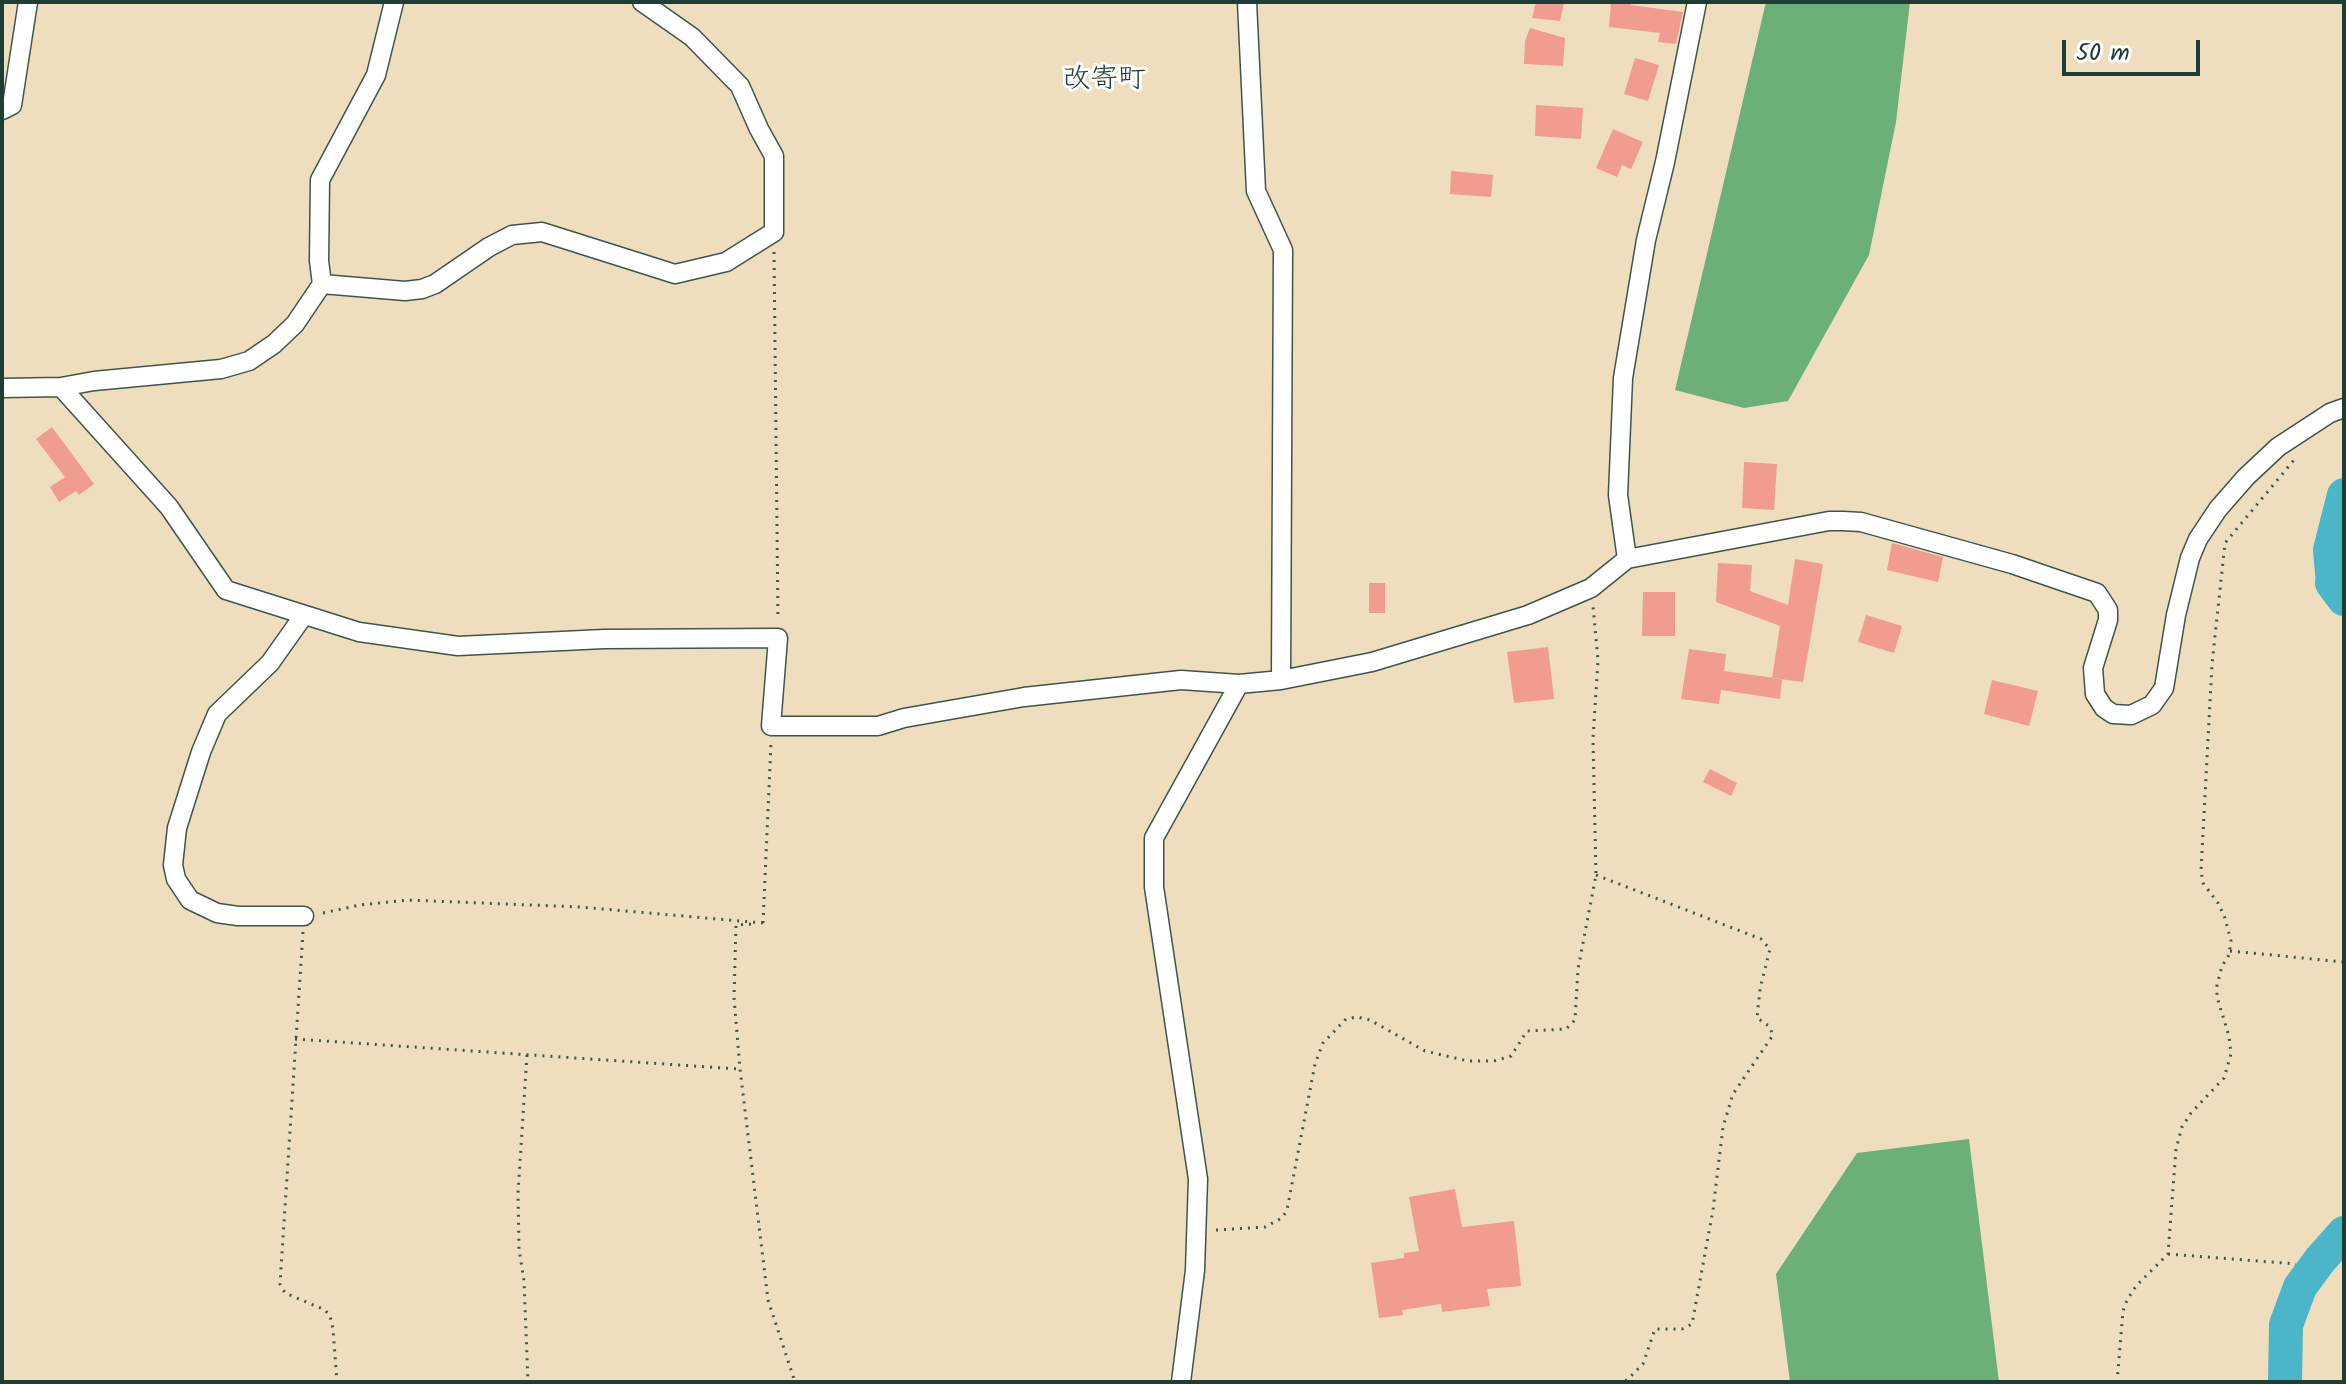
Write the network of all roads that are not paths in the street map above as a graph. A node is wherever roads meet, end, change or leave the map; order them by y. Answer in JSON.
{"nodes":[{"id":1,"x":28,"y":2,"type":"edge"},
{"id":2,"x":394,"y":2,"type":"edge"},
{"id":3,"x":642,"y":2,"type":"edge"},
{"id":4,"x":1247,"y":2,"type":"edge"},
{"id":5,"x":1697,"y":2,"type":"edge"},
{"id":6,"x":2,"y":110,"type":"edge"},
{"id":7,"x":322,"y":284,"type":"junction"},
{"id":8,"x":61,"y":387,"type":"junction"},
{"id":9,"x":2,"y":388,"type":"edge"},
{"id":10,"x":2338,"y":411,"type":"edge"},
{"id":11,"x":1627,"y":559,"type":"junction"},
{"id":12,"x":304,"y":615,"type":"junction"},
{"id":13,"x":1281,"y":680,"type":"junction"},
{"id":14,"x":1239,"y":684,"type":"junction"},
{"id":15,"x":304,"y":916,"type":"road end"},
{"id":16,"x":1181,"y":1382,"type":"edge"}],
"edges":[{"from":1,"to":6,"type":"street"},
{"from":2,"to":7,"type":"street"},
{"from":3,"to":7,"type":"street"},
{"from":4,"to":13,"type":"street"},
{"from":5,"to":11,"type":"street"},
{"from":7,"to":8,"type":"street"},
{"from":8,"to":9,"type":"street"},
{"from":8,"to":12,"type":"street"},
{"from":10,"to":11,"type":"street"},
{"from":11,"to":13,"type":"street"},
{"from":12,"to":14,"type":"street"},
{"from":12,"to":15,"type":"street"},
{"from":13,"to":14,"type":"street"},
{"from":14,"to":16,"type":"street"}]}
